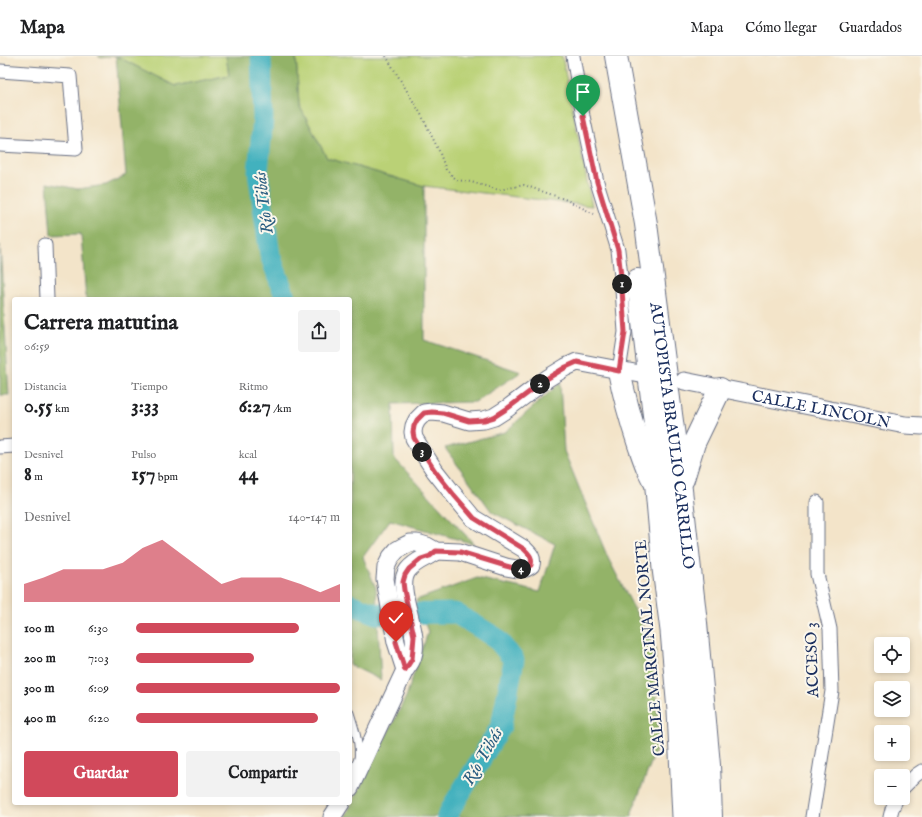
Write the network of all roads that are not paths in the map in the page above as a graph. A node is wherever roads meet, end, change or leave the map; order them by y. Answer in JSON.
{"nodes":[{"id":1,"x":573,"y":56,"type":"edge"},
{"id":2,"x":601,"y":56,"type":"edge"},
{"id":3,"x":616,"y":56,"type":"edge"},
{"id":4,"x":0,"y":71,"type":"edge"},
{"id":5,"x":0,"y":145,"type":"edge"},
{"id":6,"x":45,"y":245,"type":"dead end"},
{"id":7,"x":47,"y":297,"type":"edge"},
{"id":8,"x":619,"y":371,"type":"junction"},
{"id":9,"x":640,"y":374,"type":"dead end"},
{"id":10,"x":684,"y":381,"type":"dead end"},
{"id":11,"x":720,"y":389,"type":"junction"},
{"id":12,"x":922,"y":426,"type":"edge"},
{"id":13,"x":12,"y":446,"type":"edge"},
{"id":14,"x":0,"y":447,"type":"edge"},
{"id":15,"x":665,"y":486,"type":"junction"},
{"id":16,"x":817,"y":502,"type":"dead end"},
{"id":17,"x":436,"y":551,"type":"junction"},
{"id":18,"x":405,"y":670,"type":"junction"},
{"id":19,"x":352,"y":720,"type":"edge"},
{"id":20,"x":922,"y":771,"type":"edge"},
{"id":21,"x":910,"y":781,"type":"edge"},
{"id":22,"x":352,"y":784,"type":"edge"},
{"id":23,"x":352,"y":785,"type":"edge"},
{"id":24,"x":340,"y":805,"type":"edge"},
{"id":25,"x":894,"y":805,"type":"edge"},
{"id":26,"x":332,"y":817,"type":"edge"},
{"id":27,"x":679,"y":817,"type":"edge"},
{"id":28,"x":692,"y":817,"type":"edge"},
{"id":29,"x":711,"y":817,"type":"edge"},
{"id":30,"x":812,"y":817,"type":"edge"},
{"id":31,"x":890,"y":817,"type":"edge"}],
"edges":[{"from":1,"to":8,"type":"street"},
{"from":2,"to":15,"type":"highway","name":"AUTOPISTA BRAULIO CARRILLO"},
{"from":3,"to":15,"type":"highway","name":"AUTOPISTA BRAULIO CARRILLO"},
{"from":4,"to":5,"type":"street"},
{"from":6,"to":7,"type":"street"},
{"from":8,"to":9,"type":"street"},
{"from":8,"to":15,"type":"highway"},
{"from":8,"to":17,"type":"street"},
{"from":10,"to":11,"type":"street","name":"CALLE LINCOLN"},
{"from":11,"to":12,"type":"street","name":"CALLE LINCOLN"},
{"from":11,"to":15,"type":"highway"},
{"from":13,"to":14,"type":"street"},
{"from":15,"to":27,"type":"street","name":"CALLE MARGINAL NORTE"},
{"from":15,"to":28,"type":"highway","name":"AUTOPISTA BRAULIO CARRILLO"},
{"from":15,"to":29,"type":"highway","name":"AUTOPISTA BRAULIO CARRILLO"},
{"from":16,"to":30,"type":"street","name":"ACCESO 3"},
{"from":17,"to":18,"type":"street"},
{"from":17,"to":18,"type":"street"},
{"from":18,"to":23,"type":"street"},
{"from":19,"to":22,"type":"lane"},
{"from":20,"to":21,"type":"street"},
{"from":24,"to":26,"type":"street"},
{"from":25,"to":31,"type":"street"}]}
